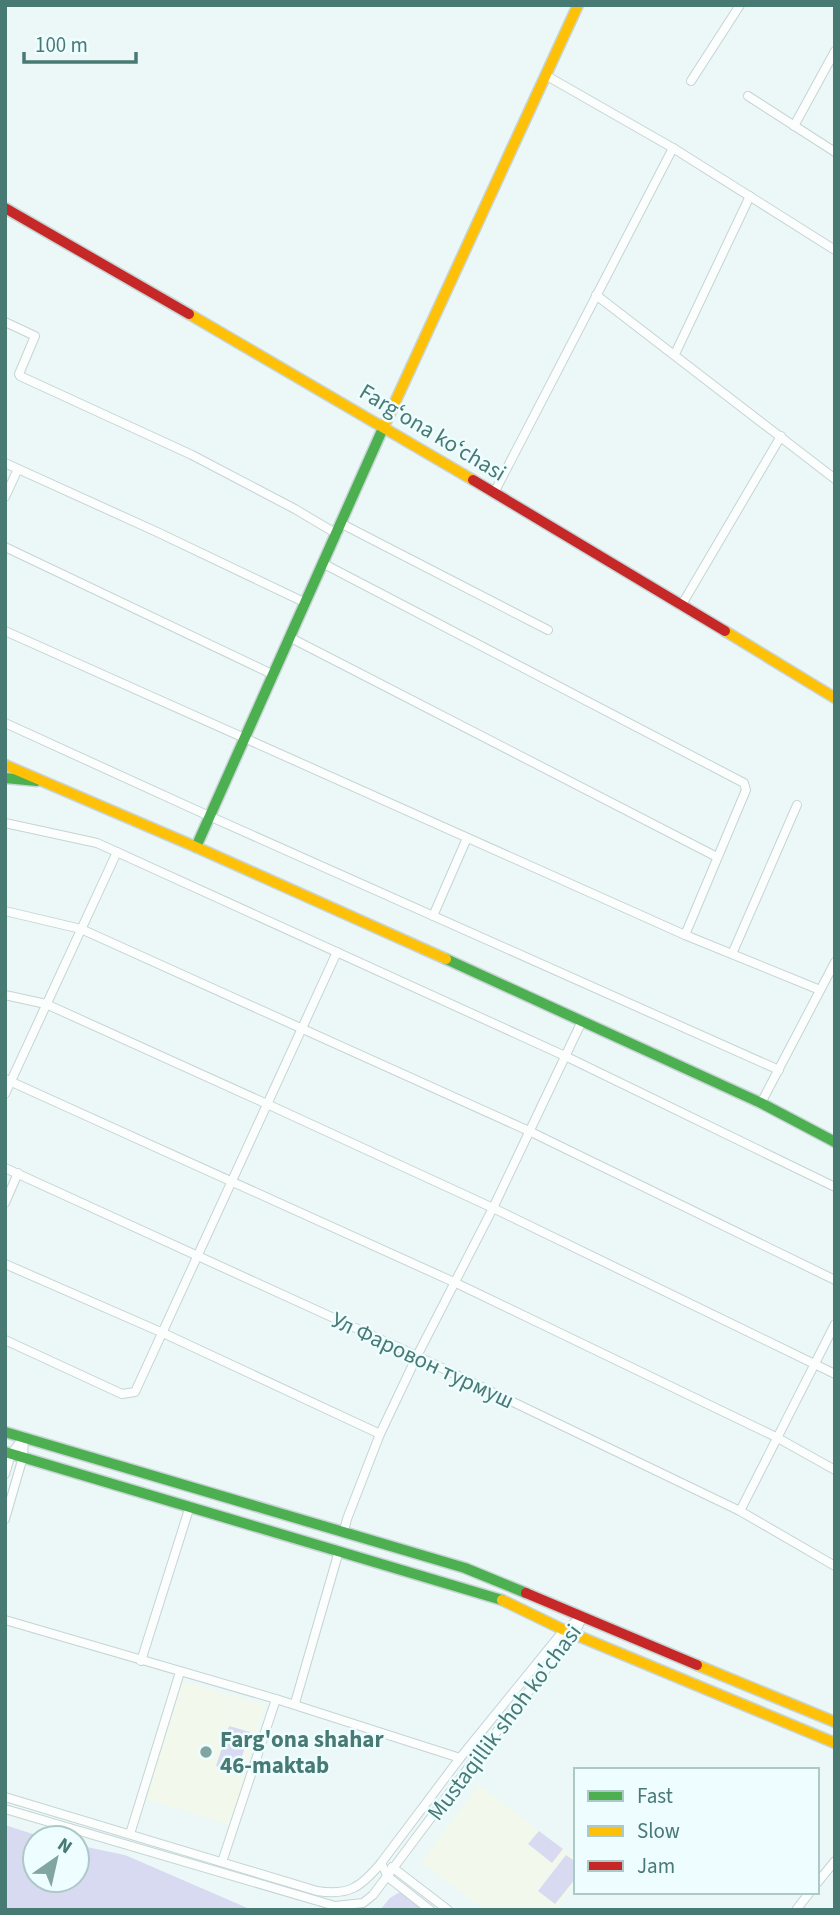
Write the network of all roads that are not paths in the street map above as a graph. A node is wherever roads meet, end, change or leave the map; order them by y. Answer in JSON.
{"nodes":[{"id":1,"x":579,"y":5,"type":"edge"},
{"id":2,"x":740,"y":5,"type":"edge"},
{"id":3,"x":835,"y":51,"type":"edge"},
{"id":4,"x":547,"y":76,"type":"junction"},
{"id":5,"x":691,"y":80,"type":"dead end"},
{"id":6,"x":748,"y":96,"type":"dead end"},
{"id":7,"x":794,"y":126,"type":"junction"},
{"id":8,"x":673,"y":148,"type":"junction"},
{"id":9,"x":835,"y":152,"type":"edge"},
{"id":10,"x":750,"y":196,"type":"junction"},
{"id":11,"x":5,"y":208,"type":"edge"},
{"id":12,"x":835,"y":250,"type":"edge"},
{"id":13,"x":596,"y":295,"type":"junction"},
{"id":14,"x":5,"y":322,"type":"edge"},
{"id":15,"x":675,"y":354,"type":"junction"},
{"id":16,"x":384,"y":426,"type":"junction"},
{"id":17,"x":781,"y":436,"type":"junction"},
{"id":18,"x":5,"y":463,"type":"edge"},
{"id":19,"x":18,"y":469,"type":"junction"},
{"id":20,"x":835,"y":479,"type":"edge"},
{"id":21,"x":494,"y":493,"type":"junction"},
{"id":22,"x":5,"y":497,"type":"edge"},
{"id":23,"x":339,"y":529,"type":"junction"},
{"id":24,"x":5,"y":547,"type":"edge"},
{"id":25,"x":324,"y":564,"type":"junction"},
{"id":26,"x":306,"y":603,"type":"junction"},
{"id":27,"x":681,"y":606,"type":"junction"},
{"id":28,"x":548,"y":630,"type":"dead end"},
{"id":29,"x":5,"y":631,"type":"edge"},
{"id":30,"x":291,"y":638,"type":"junction"},
{"id":31,"x":274,"y":675,"type":"junction"},
{"id":32,"x":835,"y":698,"type":"edge"},
{"id":33,"x":5,"y":723,"type":"edge"},
{"id":34,"x":244,"y":739,"type":"junction"},
{"id":35,"x":5,"y":765,"type":"edge"},
{"id":36,"x":5,"y":778,"type":"edge"},
{"id":37,"x":38,"y":781,"type":"junction"},
{"id":38,"x":797,"y":805,"type":"dead end"},
{"id":39,"x":209,"y":816,"type":"junction"},
{"id":40,"x":5,"y":824,"type":"edge"},
{"id":41,"x":467,"y":838,"type":"junction"},
{"id":42,"x":196,"y":847,"type":"junction"},
{"id":43,"x":117,"y":852,"type":"junction"},
{"id":44,"x":717,"y":857,"type":"junction"},
{"id":45,"x":5,"y":911,"type":"edge"},
{"id":46,"x":433,"y":916,"type":"junction"},
{"id":47,"x":81,"y":929,"type":"junction"},
{"id":48,"x":685,"y":934,"type":"junction"},
{"id":49,"x":337,"y":952,"type":"junction"},
{"id":50,"x":732,"y":954,"type":"junction"},
{"id":51,"x":835,"y":962,"type":"edge"},
{"id":52,"x":832,"y":975,"type":"edge"},
{"id":53,"x":820,"y":990,"type":"junction"},
{"id":54,"x":5,"y":995,"type":"edge"},
{"id":55,"x":46,"y":1004,"type":"junction"},
{"id":56,"x":582,"y":1021,"type":"junction"},
{"id":57,"x":302,"y":1029,"type":"junction"},
{"id":58,"x":565,"y":1056,"type":"junction"},
{"id":59,"x":779,"y":1070,"type":"junction"},
{"id":60,"x":8,"y":1079,"type":"edge"},
{"id":61,"x":5,"y":1094,"type":"edge"},
{"id":62,"x":761,"y":1103,"type":"junction"},
{"id":63,"x":267,"y":1104,"type":"junction"},
{"id":64,"x":529,"y":1131,"type":"junction"},
{"id":65,"x":835,"y":1142,"type":"edge"},
{"id":66,"x":5,"y":1168,"type":"edge"},
{"id":67,"x":18,"y":1173,"type":"junction"},
{"id":68,"x":233,"y":1181,"type":"junction"},
{"id":69,"x":835,"y":1187,"type":"edge"},
{"id":70,"x":5,"y":1203,"type":"edge"},
{"id":71,"x":493,"y":1208,"type":"junction"},
{"id":72,"x":197,"y":1254,"type":"junction"},
{"id":73,"x":5,"y":1264,"type":"edge"},
{"id":74,"x":835,"y":1280,"type":"edge"},
{"id":75,"x":456,"y":1283,"type":"junction"},
{"id":76,"x":835,"y":1324,"type":"edge"},
{"id":77,"x":163,"y":1333,"type":"junction"},
{"id":78,"x":5,"y":1340,"type":"edge"},
{"id":79,"x":417,"y":1356,"type":"junction"},
{"id":80,"x":814,"y":1363,"type":"junction"},
{"id":81,"x":835,"y":1374,"type":"edge"},
{"id":82,"x":5,"y":1432,"type":"edge"},
{"id":83,"x":380,"y":1434,"type":"junction"},
{"id":84,"x":24,"y":1437,"type":"junction"},
{"id":85,"x":776,"y":1437,"type":"junction"},
{"id":86,"x":23,"y":1457,"type":"junction"},
{"id":87,"x":37,"y":1462,"type":"junction"},
{"id":88,"x":7,"y":1463,"type":"edge"},
{"id":89,"x":835,"y":1470,"type":"edge"},
{"id":90,"x":18,"y":1472,"type":"junction"},
{"id":91,"x":190,"y":1506,"type":"junction"},
{"id":92,"x":740,"y":1511,"type":"junction"},
{"id":93,"x":5,"y":1519,"type":"edge"},
{"id":94,"x":344,"y":1531,"type":"junction"},
{"id":95,"x":339,"y":1551,"type":"junction"},
{"id":96,"x":835,"y":1566,"type":"edge"},
{"id":97,"x":549,"y":1602,"type":"junction"},
{"id":98,"x":534,"y":1616,"type":"junction"},
{"id":99,"x":583,"y":1616,"type":"junction"},
{"id":100,"x":5,"y":1620,"type":"edge"},
{"id":101,"x":570,"y":1631,"type":"junction"},
{"id":102,"x":141,"y":1661,"type":"junction"},
{"id":103,"x":180,"y":1672,"type":"junction"},
{"id":104,"x":276,"y":1699,"type":"junction"},
{"id":105,"x":295,"y":1703,"type":"junction"},
{"id":106,"x":835,"y":1722,"type":"edge"},
{"id":107,"x":835,"y":1742,"type":"edge"},
{"id":108,"x":460,"y":1758,"type":"junction"},
{"id":109,"x":5,"y":1797,"type":"edge"},
{"id":110,"x":5,"y":1809,"type":"edge"},
{"id":111,"x":130,"y":1834,"type":"junction"},
{"id":112,"x":835,"y":1861,"type":"edge"},
{"id":113,"x":222,"y":1862,"type":"junction"},
{"id":114,"x":382,"y":1863,"type":"junction"},
{"id":115,"x":394,"y":1868,"type":"junction"},
{"id":116,"x":388,"y":1877,"type":"junction"},
{"id":117,"x":819,"y":1881,"type":"edge"},
{"id":118,"x":808,"y":1894,"type":"edge"},
{"id":119,"x":430,"y":1910,"type":"edge"},
{"id":120,"x":448,"y":1910,"type":"edge"},
{"id":121,"x":796,"y":1910,"type":"edge"}],
"edges":[{"from":1,"to":4,"type":"street"},
{"from":2,"to":5,"type":"street"},
{"from":3,"to":7,"type":"street"},
{"from":4,"to":8,"type":"street"},
{"from":4,"to":16,"type":"street"},
{"from":6,"to":7,"type":"street"},
{"from":7,"to":9,"type":"street"},
{"from":8,"to":10,"type":"street"},
{"from":8,"to":13,"type":"street"},
{"from":10,"to":12,"type":"street"},
{"from":10,"to":15,"type":"street"},
{"from":11,"to":16,"type":"street","name":"Fargʻona koʻchasi"},
{"from":13,"to":15,"type":"street"},
{"from":13,"to":21,"type":"street"},
{"from":14,"to":23,"type":"street"},
{"from":15,"to":17,"type":"street"},
{"from":16,"to":21,"type":"street","name":"Fargʻona koʻchasi"},
{"from":16,"to":23,"type":"street"},
{"from":17,"to":20,"type":"street"},
{"from":17,"to":27,"type":"street"},
{"from":18,"to":19,"type":"street"},
{"from":19,"to":22,"type":"street"},
{"from":19,"to":26,"type":"street"},
{"from":21,"to":27,"type":"street","name":"Fargʻona koʻchasi"},
{"from":23,"to":25,"type":"street"},
{"from":23,"to":28,"type":"street"},
{"from":24,"to":31,"type":"street"},
{"from":25,"to":26,"type":"street"},
{"from":25,"to":44,"type":"street"},
{"from":26,"to":30,"type":"street"},
{"from":27,"to":32,"type":"street","name":"Fargʻona koʻchasi"},
{"from":29,"to":34,"type":"street"},
{"from":30,"to":31,"type":"street"},
{"from":30,"to":44,"type":"street"},
{"from":31,"to":34,"type":"street"},
{"from":33,"to":39,"type":"street"},
{"from":34,"to":39,"type":"street"},
{"from":34,"to":41,"type":"street"},
{"from":35,"to":37,"type":"street"},
{"from":36,"to":37,"type":"street"},
{"from":37,"to":42,"type":"street"},
{"from":38,"to":50,"type":"street"},
{"from":39,"to":42,"type":"street"},
{"from":39,"to":46,"type":"street"},
{"from":40,"to":43,"type":"street"},
{"from":41,"to":46,"type":"street"},
{"from":41,"to":48,"type":"street"},
{"from":42,"to":56,"type":"street"},
{"from":43,"to":47,"type":"street"},
{"from":43,"to":49,"type":"street"},
{"from":44,"to":48,"type":"street"},
{"from":45,"to":47,"type":"street"},
{"from":46,"to":59,"type":"street"},
{"from":47,"to":55,"type":"street"},
{"from":47,"to":57,"type":"street"},
{"from":48,"to":50,"type":"street"},
{"from":49,"to":57,"type":"street"},
{"from":49,"to":58,"type":"street"},
{"from":50,"to":53,"type":"street"},
{"from":51,"to":52,"type":"street"},
{"from":52,"to":53,"type":"street"},
{"from":53,"to":59,"type":"street"},
{"from":54,"to":55,"type":"street"},
{"from":55,"to":60,"type":"street"},
{"from":55,"to":63,"type":"street"},
{"from":56,"to":58,"type":"street"},
{"from":56,"to":62,"type":"street"},
{"from":57,"to":63,"type":"street"},
{"from":57,"to":64,"type":"street"},
{"from":58,"to":64,"type":"street"},
{"from":58,"to":69,"type":"street"},
{"from":59,"to":62,"type":"street"},
{"from":60,"to":61,"type":"street"},
{"from":60,"to":68,"type":"street"},
{"from":62,"to":65,"type":"street"},
{"from":63,"to":68,"type":"street"},
{"from":63,"to":71,"type":"street"},
{"from":64,"to":71,"type":"street"},
{"from":64,"to":74,"type":"street"},
{"from":66,"to":67,"type":"street","name":"Ул Фаровон турмуш"},
{"from":67,"to":70,"type":"street"},
{"from":67,"to":72,"type":"street","name":"Ул Фаровон турмуш"},
{"from":68,"to":72,"type":"street"},
{"from":68,"to":75,"type":"street"},
{"from":71,"to":75,"type":"street"},
{"from":71,"to":80,"type":"street"},
{"from":72,"to":77,"type":"street"},
{"from":72,"to":79,"type":"street","name":"Ул Фаровон турмуш"},
{"from":73,"to":77,"type":"street"},
{"from":75,"to":79,"type":"street"},
{"from":75,"to":85,"type":"street"},
{"from":76,"to":80,"type":"street"},
{"from":77,"to":78,"type":"street"},
{"from":77,"to":83,"type":"street"},
{"from":79,"to":83,"type":"street"},
{"from":79,"to":92,"type":"street","name":"Ул Фаровон турмуш"},
{"from":80,"to":81,"type":"street"},
{"from":80,"to":85,"type":"street"},
{"from":82,"to":84,"type":"street"},
{"from":83,"to":94,"type":"street"},
{"from":84,"to":86,"type":"street"},
{"from":84,"to":88,"type":"street"},
{"from":84,"to":94,"type":"street"},
{"from":85,"to":89,"type":"street"},
{"from":85,"to":92,"type":"street"},
{"from":86,"to":87,"type":"street"},
{"from":86,"to":88,"type":"street"},
{"from":86,"to":90,"type":"street"},
{"from":87,"to":90,"type":"street"},
{"from":87,"to":91,"type":"street"},
{"from":90,"to":93,"type":"street"},
{"from":91,"to":95,"type":"street"},
{"from":91,"to":102,"type":"street"},
{"from":92,"to":96,"type":"street","name":"Ул Фаровон турмуш"},
{"from":94,"to":97,"type":"street"},
{"from":95,"to":98,"type":"street"},
{"from":95,"to":105,"type":"street"},
{"from":97,"to":98,"type":"street"},
{"from":97,"to":99,"type":"street"},
{"from":98,"to":101,"type":"street"},
{"from":99,"to":101,"type":"street","name":"Mustaqillik shoh ko'chasi"},
{"from":99,"to":106,"type":"street"},
{"from":100,"to":102,"type":"street"},
{"from":101,"to":107,"type":"street"},
{"from":101,"to":108,"type":"street","name":"Mustaqillik shoh ko'chasi"},
{"from":101,"to":115,"type":"street","name":"Mustaqillik shoh ko'chasi"},
{"from":102,"to":103,"type":"street"},
{"from":103,"to":104,"type":"street"},
{"from":103,"to":111,"type":"street"},
{"from":104,"to":105,"type":"street"},
{"from":104,"to":113,"type":"street"},
{"from":105,"to":108,"type":"street"},
{"from":108,"to":114,"type":"street","name":"Mustaqillik shoh ko'chasi"},
{"from":109,"to":111,"type":"street","name":"Mustaqillik shoh ko'chasi"},
{"from":110,"to":116,"type":"street","name":"Mustaqillik shoh ko'chasi"},
{"from":111,"to":113,"type":"street","name":"Mustaqillik shoh ko'chasi"},
{"from":112,"to":117,"type":"street"},
{"from":113,"to":114,"type":"street","name":"Mustaqillik shoh ko'chasi"},
{"from":114,"to":115,"type":"street"},
{"from":114,"to":116,"type":"street"},
{"from":115,"to":116,"type":"street","name":"Mustaqillik shoh ko'chasi"},
{"from":115,"to":120,"type":"street"},
{"from":116,"to":119,"type":"street"},
{"from":118,"to":121,"type":"street"}]}
